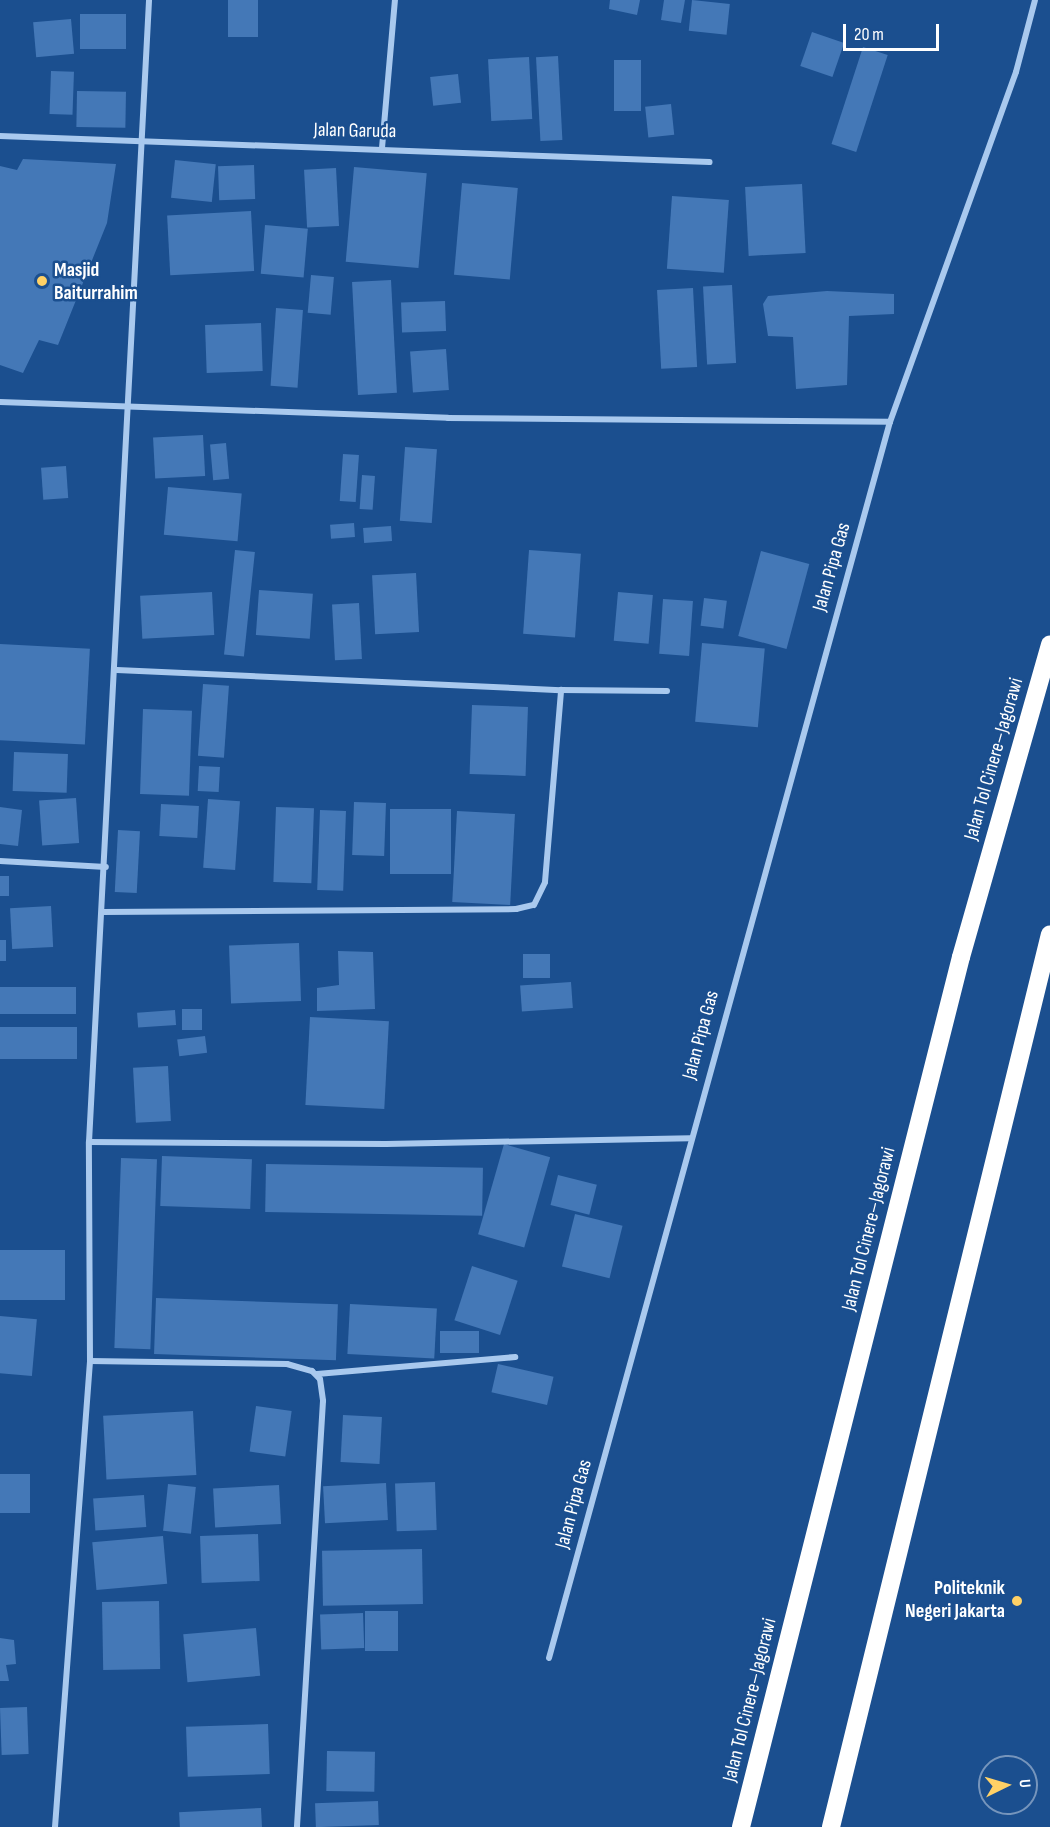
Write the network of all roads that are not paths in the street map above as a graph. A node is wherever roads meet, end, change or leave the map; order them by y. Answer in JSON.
{"nodes":[{"id":1,"x":149,"y":0,"type":"edge"},
{"id":2,"x":395,"y":0,"type":"edge"},
{"id":3,"x":1035,"y":0,"type":"edge"},
{"id":4,"x":0,"y":136,"type":"edge"},
{"id":5,"x":141,"y":144,"type":"junction"},
{"id":6,"x":382,"y":148,"type":"junction"},
{"id":7,"x":710,"y":162,"type":"dead end"},
{"id":8,"x":0,"y":402,"type":"edge"},
{"id":9,"x":126,"y":406,"type":"junction"},
{"id":10,"x":890,"y":422,"type":"junction"},
{"id":11,"x":1050,"y":644,"type":"edge"},
{"id":12,"x":117,"y":670,"type":"junction"},
{"id":13,"x":561,"y":690,"type":"junction"},
{"id":14,"x":667,"y":691,"type":"dead end"},
{"id":15,"x":0,"y":861,"type":"edge"},
{"id":16,"x":106,"y":867,"type":"junction"},
{"id":17,"x":102,"y":912,"type":"junction"},
{"id":18,"x":1050,"y":934,"type":"edge"},
{"id":19,"x":690,"y":1138,"type":"junction"},
{"id":20,"x":89,"y":1142,"type":"junction"},
{"id":21,"x":515,"y":1357,"type":"dead end"},
{"id":22,"x":90,"y":1361,"type":"junction"},
{"id":23,"x":317,"y":1374,"type":"junction"},
{"id":24,"x":549,"y":1658,"type":"dead end"},
{"id":25,"x":55,"y":1827,"type":"edge"},
{"id":26,"x":297,"y":1827,"type":"edge"},
{"id":27,"x":741,"y":1827,"type":"edge"},
{"id":28,"x":831,"y":1827,"type":"edge"}],
"edges":[{"from":1,"to":5,"type":"street"},
{"from":2,"to":6,"type":"street"},
{"from":3,"to":10,"type":"street","name":"Jalan Pipa Gas"},
{"from":4,"to":5,"type":"street","name":"Jalan Garuda"},
{"from":5,"to":6,"type":"street","name":"Jalan Garuda"},
{"from":5,"to":9,"type":"street"},
{"from":6,"to":7,"type":"street","name":"Jalan Garuda"},
{"from":8,"to":9,"type":"street"},
{"from":9,"to":10,"type":"street"},
{"from":9,"to":12,"type":"street"},
{"from":10,"to":19,"type":"street","name":"Jalan Pipa Gas"},
{"from":11,"to":27,"type":"highway","name":"Jalan Tol Cinere–Jagorawi"},
{"from":12,"to":13,"type":"street"},
{"from":12,"to":16,"type":"street"},
{"from":13,"to":14,"type":"street"},
{"from":13,"to":17,"type":"street"},
{"from":15,"to":16,"type":"street"},
{"from":16,"to":17,"type":"street"},
{"from":17,"to":20,"type":"street"},
{"from":18,"to":28,"type":"highway"},
{"from":19,"to":20,"type":"street"},
{"from":19,"to":24,"type":"street","name":"Jalan Pipa Gas"},
{"from":20,"to":22,"type":"street"},
{"from":21,"to":23,"type":"street"},
{"from":22,"to":23,"type":"street"},
{"from":22,"to":25,"type":"street"},
{"from":23,"to":26,"type":"street"}]}
